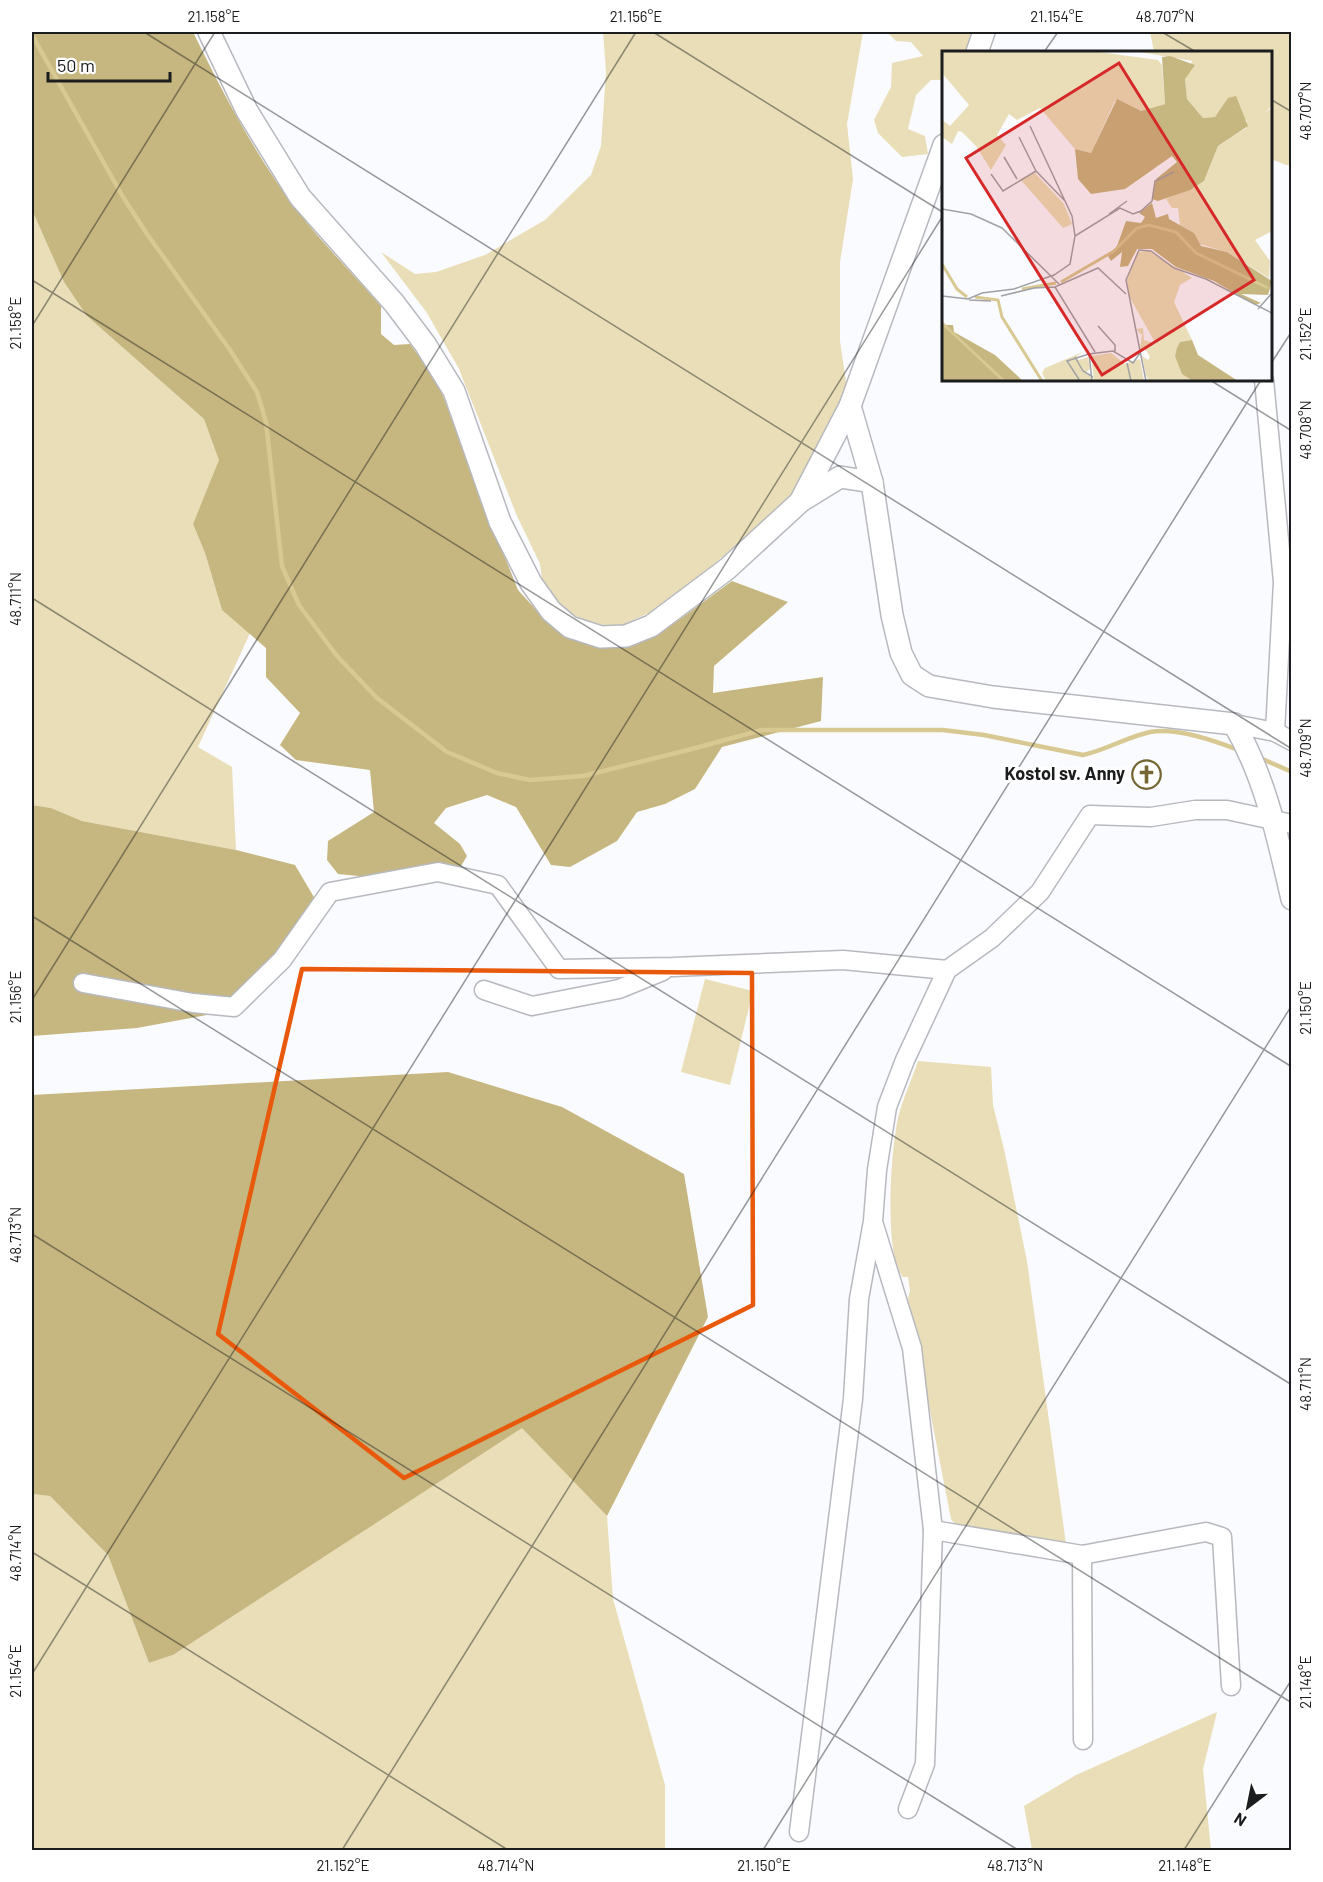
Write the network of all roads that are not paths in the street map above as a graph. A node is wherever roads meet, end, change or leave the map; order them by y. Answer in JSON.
{"nodes":[{"id":1,"x":209,"y":32,"type":"edge"},
{"id":2,"x":984,"y":32,"type":"edge"},
{"id":3,"x":977,"y":51,"type":"edge"},
{"id":4,"x":942,"y":151,"type":"edge"},
{"id":5,"x":1264,"y":381,"type":"edge"},
{"id":6,"x":850,"y":406,"type":"junction"},
{"id":7,"x":872,"y":482,"type":"junction"},
{"id":8,"x":801,"y":501,"type":"junction"},
{"id":9,"x":1275,"y":732,"type":"junction"},
{"id":10,"x":1239,"y":733,"type":"junction"},
{"id":11,"x":1292,"y":741,"type":"edge"},
{"id":12,"x":1282,"y":821,"type":"edge"},
{"id":13,"x":1292,"y":899,"type":"edge"},
{"id":14,"x":673,"y":967,"type":"junction"},
{"id":15,"x":947,"y":970,"type":"junction"},
{"id":16,"x":83,"y":983,"type":"dead end"},
{"id":17,"x":484,"y":990,"type":"dead end"},
{"id":18,"x":873,"y":1221,"type":"junction"},
{"id":19,"x":933,"y":1530,"type":"junction"},
{"id":20,"x":1082,"y":1555,"type":"junction"},
{"id":21,"x":1231,"y":1686,"type":"dead end"},
{"id":22,"x":1083,"y":1740,"type":"dead end"},
{"id":23,"x":908,"y":1809,"type":"dead end"},
{"id":24,"x":800,"y":1832,"type":"dead end"}],
"edges":[{"from":1,"to":8,"type":"street"},
{"from":2,"to":3,"type":"street"},
{"from":4,"to":6,"type":"street"},
{"from":5,"to":9,"type":"street"},
{"from":6,"to":7,"type":"street"},
{"from":6,"to":8,"type":"street"},
{"from":7,"to":8,"type":"street"},
{"from":7,"to":10,"type":"street"},
{"from":9,"to":10,"type":"street"},
{"from":9,"to":11,"type":"street"},
{"from":10,"to":12,"type":"street"},
{"from":12,"to":13,"type":"street"},
{"from":12,"to":15,"type":"street"},
{"from":14,"to":15,"type":"street"},
{"from":14,"to":16,"type":"street"},
{"from":14,"to":17,"type":"street"},
{"from":15,"to":18,"type":"street"},
{"from":18,"to":19,"type":"street"},
{"from":18,"to":24,"type":"street"},
{"from":19,"to":20,"type":"street"},
{"from":19,"to":23,"type":"street"},
{"from":20,"to":21,"type":"street"},
{"from":20,"to":22,"type":"street"}]}
